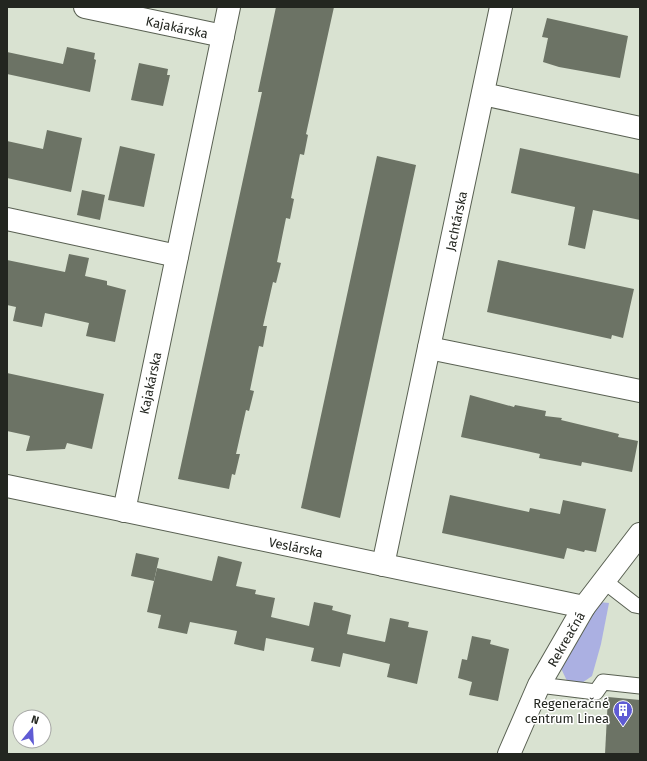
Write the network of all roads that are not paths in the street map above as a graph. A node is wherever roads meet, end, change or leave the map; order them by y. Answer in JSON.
{"nodes":[{"id":1,"x":85,"y":7,"type":"edge"},
{"id":2,"x":229,"y":7,"type":"edge"},
{"id":3,"x":502,"y":7,"type":"edge"},
{"id":4,"x":223,"y":36,"type":"junction"},
{"id":5,"x":483,"y":94,"type":"junction"},
{"id":6,"x":640,"y":128,"type":"edge"},
{"id":7,"x":7,"y":220,"type":"edge"},
{"id":8,"x":177,"y":256,"type":"junction"},
{"id":9,"x":429,"y":348,"type":"junction"},
{"id":10,"x":640,"y":391,"type":"edge"},
{"id":11,"x":7,"y":486,"type":"edge"},
{"id":12,"x":124,"y":511,"type":"junction"},
{"id":13,"x":640,"y":534,"type":"edge"},
{"id":14,"x":383,"y":565,"type":"junction"},
{"id":15,"x":604,"y":581,"type":"junction"},
{"id":16,"x":640,"y":606,"type":"edge"},
{"id":17,"x":584,"y":607,"type":"junction"},
{"id":18,"x":539,"y":685,"type":"junction"},
{"id":19,"x":640,"y":686,"type":"edge"},
{"id":20,"x":509,"y":754,"type":"edge"}],
"edges":[{"from":1,"to":4,"type":"street","name":"Kajakárska"},
{"from":2,"to":4,"type":"street","name":"Kajakárska"},
{"from":3,"to":5,"type":"street","name":"Jachtárska"},
{"from":4,"to":8,"type":"street","name":"Kajakárska"},
{"from":5,"to":6,"type":"street"},
{"from":5,"to":9,"type":"street","name":"Jachtárska"},
{"from":7,"to":8,"type":"street"},
{"from":8,"to":12,"type":"street","name":"Kajakárska"},
{"from":9,"to":10,"type":"street"},
{"from":9,"to":14,"type":"street","name":"Jachtárska"},
{"from":11,"to":12,"type":"street","name":"Veslárska"},
{"from":12,"to":14,"type":"street","name":"Veslárska"},
{"from":13,"to":15,"type":"street","name":"Rekreačná"},
{"from":14,"to":17,"type":"street","name":"Veslárska"},
{"from":15,"to":16,"type":"lane"},
{"from":15,"to":17,"type":"street","name":"Rekreačná"},
{"from":17,"to":18,"type":"street","name":"Rekreačná"},
{"from":18,"to":19,"type":"lane"},
{"from":18,"to":20,"type":"street","name":"Rekreačná"}]}
